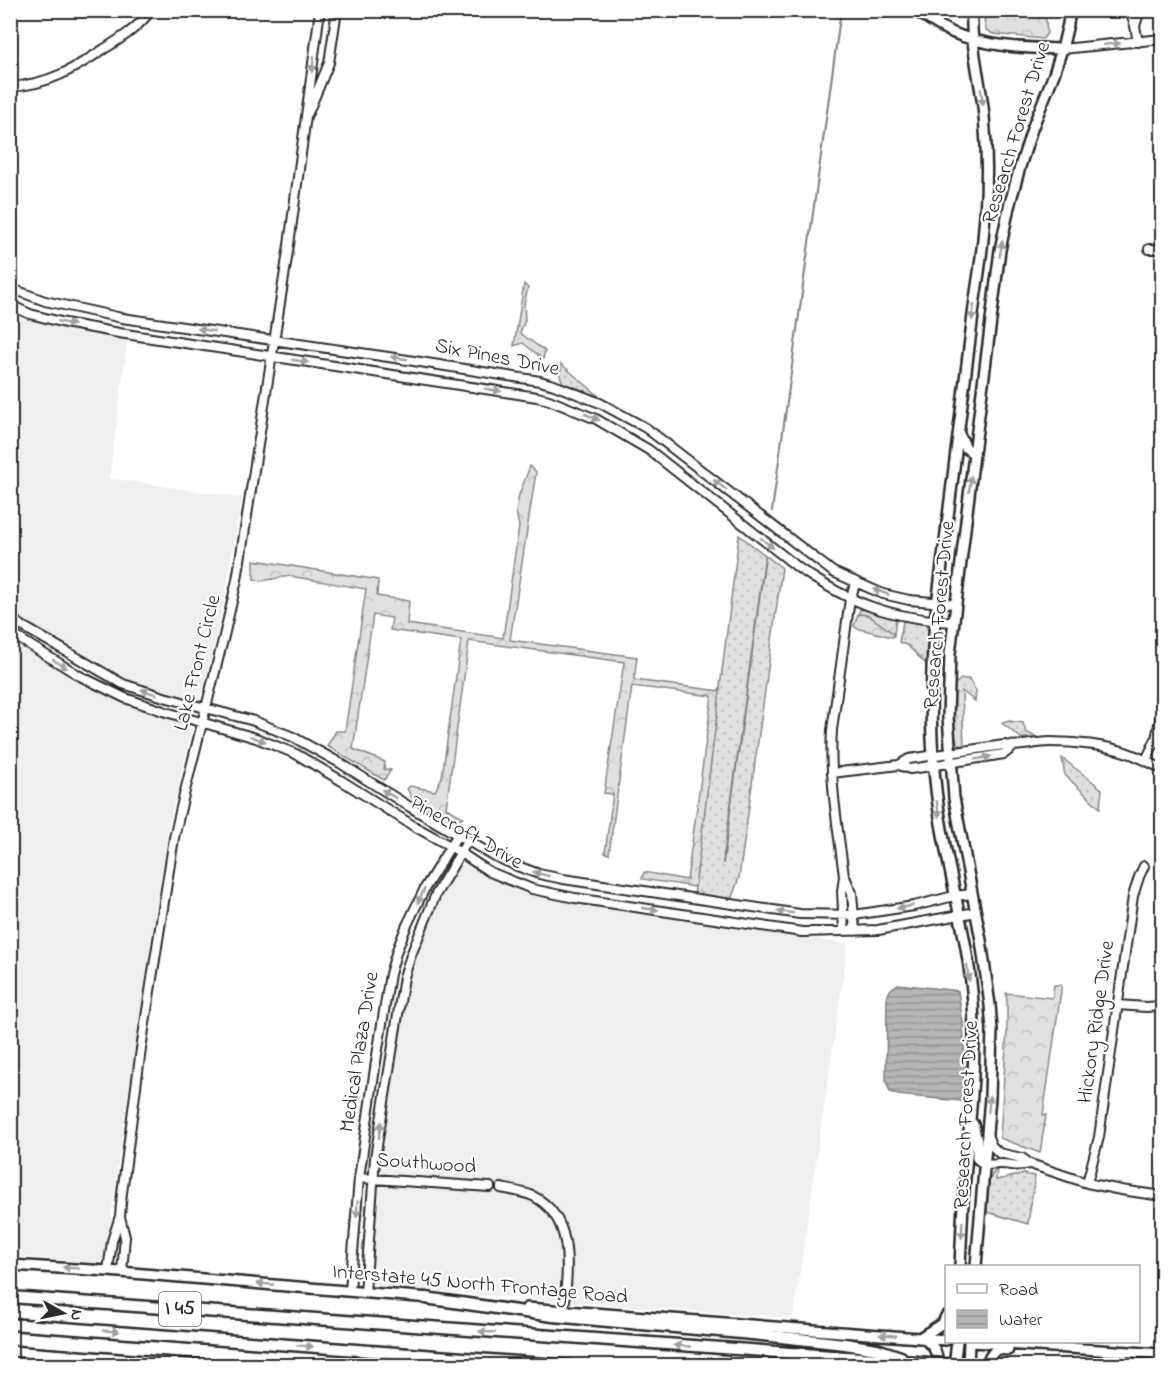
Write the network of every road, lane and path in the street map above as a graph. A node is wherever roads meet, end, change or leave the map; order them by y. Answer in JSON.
{"nodes":[{"id":1,"x":151,"y":10,"type":"edge"},
{"id":2,"x":320,"y":10,"type":"edge"},
{"id":3,"x":337,"y":10,"type":"edge"},
{"id":4,"x":914,"y":10,"type":"edge"},
{"id":5,"x":972,"y":10,"type":"edge"},
{"id":6,"x":1070,"y":10,"type":"edge"},
{"id":7,"x":1130,"y":10,"type":"edge"},
{"id":8,"x":1140,"y":10,"type":"edge"},
{"id":9,"x":1135,"y":26,"type":"junction"},
{"id":10,"x":1162,"y":39,"type":"edge"},
{"id":11,"x":973,"y":40,"type":"junction"},
{"id":12,"x":1138,"y":42,"type":"junction"},
{"id":13,"x":1062,"y":49,"type":"junction"},
{"id":14,"x":10,"y":87,"type":"edge"},
{"id":15,"x":306,"y":117,"type":"junction"},
{"id":16,"x":1149,"y":249,"type":"dead end"},
{"id":17,"x":1162,"y":249,"type":"edge"},
{"id":18,"x":981,"y":267,"type":"junction"},
{"id":19,"x":996,"y":280,"type":"junction"},
{"id":20,"x":13,"y":289,"type":"edge"},
{"id":21,"x":10,"y":305,"type":"edge"},
{"id":22,"x":122,"y":318,"type":"junction"},
{"id":23,"x":119,"y":333,"type":"junction"},
{"id":24,"x":274,"y":340,"type":"junction"},
{"id":25,"x":271,"y":356,"type":"junction"},
{"id":26,"x":959,"y":434,"type":"junction"},
{"id":27,"x":658,"y":437,"type":"junction"},
{"id":28,"x":650,"y":450,"type":"junction"},
{"id":29,"x":974,"y":454,"type":"junction"},
{"id":30,"x":744,"y":504,"type":"junction"},
{"id":31,"x":733,"y":516,"type":"junction"},
{"id":32,"x":856,"y":582,"type":"junction"},
{"id":33,"x":850,"y":599,"type":"junction"},
{"id":34,"x":938,"y":603,"type":"junction"},
{"id":35,"x":956,"y":604,"type":"junction"},
{"id":36,"x":10,"y":618,"type":"edge"},
{"id":37,"x":935,"y":621,"type":"junction"},
{"id":38,"x":954,"y":622,"type":"junction"},
{"id":39,"x":10,"y":633,"type":"edge"},
{"id":40,"x":206,"y":708,"type":"junction"},
{"id":41,"x":1162,"y":710,"type":"edge"},
{"id":42,"x":202,"y":722,"type":"junction"},
{"id":43,"x":1013,"y":747,"type":"junction"},
{"id":44,"x":950,"y":753,"type":"junction"},
{"id":45,"x":932,"y":756,"type":"junction"},
{"id":46,"x":1146,"y":760,"type":"junction"},
{"id":47,"x":951,"y":764,"type":"junction"},
{"id":48,"x":899,"y":765,"type":"junction"},
{"id":49,"x":933,"y":766,"type":"junction"},
{"id":50,"x":1162,"y":769,"type":"edge"},
{"id":51,"x":832,"y":773,"type":"junction"},
{"id":52,"x":458,"y":834,"type":"junction"},
{"id":53,"x":468,"y":840,"type":"junction"},
{"id":54,"x":450,"y":846,"type":"junction"},
{"id":55,"x":460,"y":853,"type":"junction"},
{"id":56,"x":1144,"y":866,"type":"dead end"},
{"id":57,"x":844,"y":876,"type":"junction"},
{"id":58,"x":972,"y":894,"type":"junction"},
{"id":59,"x":954,"y":896,"type":"junction"},
{"id":60,"x":976,"y":912,"type":"junction"},
{"id":61,"x":843,"y":915,"type":"junction"},
{"id":62,"x":854,"y":915,"type":"junction"},
{"id":63,"x":959,"y":915,"type":"junction"},
{"id":64,"x":844,"y":931,"type":"junction"},
{"id":65,"x":855,"y":931,"type":"junction"},
{"id":66,"x":1118,"y":1005,"type":"junction"},
{"id":67,"x":1162,"y":1006,"type":"edge"},
{"id":68,"x":971,"y":1116,"type":"junction"},
{"id":69,"x":987,"y":1133,"type":"junction"},
{"id":70,"x":1030,"y":1164,"type":"junction"},
{"id":71,"x":985,"y":1165,"type":"junction"},
{"id":72,"x":359,"y":1178,"type":"junction"},
{"id":73,"x":373,"y":1179,"type":"junction"},
{"id":74,"x":1087,"y":1183,"type":"junction"},
{"id":75,"x":490,"y":1186,"type":"dead end"},
{"id":76,"x":501,"y":1188,"type":"dead end"},
{"id":77,"x":1162,"y":1196,"type":"edge"},
{"id":78,"x":120,"y":1216,"type":"junction"},
{"id":79,"x":10,"y":1265,"type":"edge"},
{"id":80,"x":960,"y":1265,"type":"edge"},
{"id":81,"x":976,"y":1265,"type":"edge"},
{"id":82,"x":108,"y":1271,"type":"junction"},
{"id":83,"x":122,"y":1272,"type":"junction"},
{"id":84,"x":350,"y":1291,"type":"junction"},
{"id":85,"x":365,"y":1293,"type":"junction"},
{"id":86,"x":10,"y":1297,"type":"edge"},
{"id":87,"x":425,"y":1298,"type":"junction"},
{"id":88,"x":564,"y":1311,"type":"junction"},
{"id":89,"x":945,"y":1318,"type":"edge"},
{"id":90,"x":10,"y":1324,"type":"edge"},
{"id":91,"x":921,"y":1338,"type":"junction"},
{"id":92,"x":945,"y":1340,"type":"edge"},
{"id":93,"x":957,"y":1343,"type":"edge"},
{"id":94,"x":970,"y":1343,"type":"edge"},
{"id":95,"x":1022,"y":1343,"type":"edge"},
{"id":96,"x":10,"y":1351,"type":"edge"},
{"id":97,"x":1162,"y":1354,"type":"edge"},
{"id":98,"x":66,"y":1358,"type":"edge"},
{"id":99,"x":916,"y":1362,"type":"junction"},
{"id":100,"x":59,"y":1365,"type":"edge"},
{"id":101,"x":215,"y":1365,"type":"edge"},
{"id":102,"x":571,"y":1365,"type":"edge"},
{"id":103,"x":938,"y":1365,"type":"edge"},
{"id":104,"x":954,"y":1365,"type":"edge"},
{"id":105,"x":967,"y":1365,"type":"edge"},
{"id":106,"x":986,"y":1365,"type":"edge"}],
"edges":[{"from":1,"to":14,"type":"street"},
{"from":2,"to":15,"type":"street","name":"Lake Front Circle","one_way":true},
{"from":3,"to":15,"type":"street","name":"Lake Front Circle"},
{"from":4,"to":11,"type":"main road"},
{"from":5,"to":11,"type":"main road","name":"Research Forest Drive"},
{"from":6,"to":13,"type":"main road","name":"Research Forest Drive"},
{"from":7,"to":9,"type":"street"},
{"from":8,"to":9,"type":"street"},
{"from":9,"to":12,"type":"street"},
{"from":10,"to":12,"type":"street"},
{"from":11,"to":13,"type":"main road"},
{"from":11,"to":18,"type":"main road","name":"Research Forest Drive","one_way":true},
{"from":13,"to":12,"type":"street","one_way":true},
{"from":19,"to":13,"type":"main road","name":"Research Forest Drive","one_way":true},
{"from":15,"to":24,"type":"street","name":"Lake Front Circle"},
{"from":16,"to":17,"type":"street"},
{"from":18,"to":19,"type":"main road"},
{"from":18,"to":26,"type":"main road","name":"Research Forest Drive","one_way":true},
{"from":19,"to":29,"type":"main road","name":"Research Forest Drive"},
{"from":20,"to":21,"type":"street"},
{"from":20,"to":22,"type":"street","name":"Six Pines Drive"},
{"from":21,"to":23,"type":"street","name":"Six Pines Drive","one_way":true},
{"from":22,"to":23,"type":"street"},
{"from":24,"to":22,"type":"street","name":"Six Pines Drive","one_way":true},
{"from":23,"to":25,"type":"street","name":"Six Pines Drive"},
{"from":24,"to":25,"type":"street","name":"Lake Front Circle"},
{"from":27,"to":24,"type":"street","name":"Six Pines Drive","one_way":true},
{"from":25,"to":28,"type":"street","name":"Six Pines Drive","one_way":true},
{"from":25,"to":40,"type":"street","name":"Lake Front Circle"},
{"from":26,"to":29,"type":"main road"},
{"from":26,"to":34,"type":"main road","name":"Research Forest Drive"},
{"from":27,"to":28,"type":"street"},
{"from":30,"to":27,"type":"street","name":"Six Pines Drive","one_way":true},
{"from":28,"to":31,"type":"street","name":"Six Pines Drive"},
{"from":35,"to":29,"type":"main road","name":"Research Forest Drive","one_way":true},
{"from":30,"to":31,"type":"street"},
{"from":30,"to":32,"type":"street","name":"Six Pines Drive"},
{"from":31,"to":33,"type":"street","name":"Six Pines Drive","one_way":true},
{"from":32,"to":33,"type":"street"},
{"from":34,"to":32,"type":"street","name":"Six Pines Drive","one_way":true},
{"from":33,"to":37,"type":"street","name":"Six Pines Drive"},
{"from":33,"to":51,"type":"street"},
{"from":34,"to":35,"type":"street","name":"Six Pines Drive"},
{"from":34,"to":37,"type":"main road","name":"Research Forest Drive"},
{"from":35,"to":38,"type":"main road","name":"Research Forest Drive"},
{"from":40,"to":36,"type":"street","name":"Pinecroft Drive","one_way":true},
{"from":37,"to":38,"type":"street","name":"Six Pines Drive"},
{"from":37,"to":45,"type":"main road","name":"Research Forest Drive"},
{"from":38,"to":44,"type":"main road","name":"Research Forest Drive"},
{"from":39,"to":42,"type":"street","name":"Pinecroft Drive","one_way":true},
{"from":40,"to":42,"type":"street","name":"Lake Front Circle"},
{"from":52,"to":40,"type":"street","name":"Pinecroft Drive","one_way":true},
{"from":41,"to":46,"type":"street"},
{"from":42,"to":54,"type":"street","name":"Pinecroft Drive","one_way":true},
{"from":42,"to":78,"type":"street","name":"Lake Front Circle"},
{"from":43,"to":44,"type":"street"},
{"from":43,"to":46,"type":"street"},
{"from":47,"to":43,"type":"street","one_way":true},
{"from":44,"to":45,"type":"street"},
{"from":44,"to":47,"type":"main road","name":"Research Forest Drive"},
{"from":45,"to":48,"type":"street"},
{"from":45,"to":49,"type":"main road","name":"Research Forest Drive"},
{"from":46,"to":50,"type":"street"},
{"from":47,"to":49,"type":"street"},
{"from":47,"to":58,"type":"main road","name":"Research Forest Drive"},
{"from":48,"to":49,"type":"street"},
{"from":48,"to":51,"type":"street"},
{"from":49,"to":59,"type":"main road","name":"Research Forest Drive","one_way":true},
{"from":51,"to":57,"type":"street"},
{"from":52,"to":53,"type":"street","name":"Pinecroft Drive"},
{"from":52,"to":54,"type":"street","name":"Medical Plaza Drive"},
{"from":53,"to":55,"type":"street","name":"Medical Plaza Drive"},
{"from":61,"to":53,"type":"street","name":"Pinecroft Drive","one_way":true},
{"from":54,"to":55,"type":"street","name":"Pinecroft Drive"},
{"from":54,"to":72,"type":"street","name":"Medical Plaza Drive","one_way":true},
{"from":55,"to":64,"type":"street","name":"Pinecroft Drive","one_way":true},
{"from":73,"to":55,"type":"street","name":"Medical Plaza Drive","one_way":true},
{"from":56,"to":66,"type":"street","name":"Hickory Ridge Drive"},
{"from":57,"to":61,"type":"street"},
{"from":57,"to":62,"type":"street"},
{"from":58,"to":59,"type":"street","name":"Pinecroft Drive"},
{"from":58,"to":60,"type":"main road","name":"Research Forest Drive"},
{"from":59,"to":62,"type":"street","name":"Pinecroft Drive","one_way":true},
{"from":59,"to":63,"type":"main road","name":"Research Forest Drive"},
{"from":60,"to":63,"type":"street","name":"Pinecroft Drive"},
{"from":69,"to":60,"type":"main road","name":"Research Forest Drive","one_way":true},
{"from":61,"to":62,"type":"street","name":"Pinecroft Drive"},
{"from":61,"to":64,"type":"street"},
{"from":62,"to":65,"type":"street"},
{"from":63,"to":65,"type":"street","name":"Pinecroft Drive"},
{"from":63,"to":68,"type":"main road","name":"Research Forest Drive","one_way":true},
{"from":64,"to":65,"type":"street","name":"Pinecroft Drive"},
{"from":66,"to":67,"type":"street"},
{"from":66,"to":74,"type":"street","name":"Hickory Ridge Drive"},
{"from":68,"to":71,"type":"main road"},
{"from":68,"to":80,"type":"main road","name":"Research Forest Drive","one_way":true},
{"from":69,"to":70,"type":"street"},
{"from":69,"to":71,"type":"main road","name":"Research Forest Drive"},
{"from":70,"to":71,"type":"street"},
{"from":70,"to":74,"type":"street"},
{"from":71,"to":81,"type":"main road","name":"Research Forest Drive"},
{"from":72,"to":73,"type":"street","name":"Southwood"},
{"from":72,"to":84,"type":"street","name":"Medical Plaza Drive","one_way":true},
{"from":73,"to":75,"type":"street","name":"Southwood"},
{"from":73,"to":85,"type":"street","name":"Medical Plaza Drive"},
{"from":74,"to":77,"type":"street"},
{"from":76,"to":88,"type":"street","name":"Southwood"},
{"from":78,"to":82,"type":"street","name":"Lake Front Circle"},
{"from":78,"to":83,"type":"street","name":"Lake Front Circle"},
{"from":82,"to":79,"type":"main road","name":"Interstate 45 North Frontage Road","one_way":true},
{"from":82,"to":83,"type":"main road","name":"Interstate 45 North Frontage Road"},
{"from":84,"to":83,"type":"main road","name":"Interstate 45 North Frontage Road","one_way":true},
{"from":84,"to":85,"type":"main road","name":"Interstate 45 North Frontage Road"},
{"from":85,"to":87,"type":"main road","name":"Interstate 45 North Frontage Road"},
{"from":99,"to":86,"type":"highway","number":"I 45","one_way":true},
{"from":87,"to":88,"type":"main road","name":"Interstate 45 North Frontage Road"},
{"from":87,"to":99,"type":"highway"},
{"from":91,"to":88,"type":"main road","name":"Interstate 45 North Frontage Road","one_way":true},
{"from":89,"to":91,"type":"main road"},
{"from":90,"to":102,"type":"highway","number":"I 45","one_way":true},
{"from":91,"to":92,"type":"main road","name":"Interstate 45 North Frontage Road"},
{"from":91,"to":103,"type":"main road"},
{"from":93,"to":104,"type":"main road"},
{"from":94,"to":105,"type":"main road"},
{"from":95,"to":97,"type":"main road"},
{"from":95,"to":106,"type":"main road"},
{"from":96,"to":98,"type":"main road"},
{"from":98,"to":100,"type":"street"},
{"from":98,"to":101,"type":"main road"},
{"from":99,"to":105,"type":"highway","number":"I 45","bridge":true}]}
